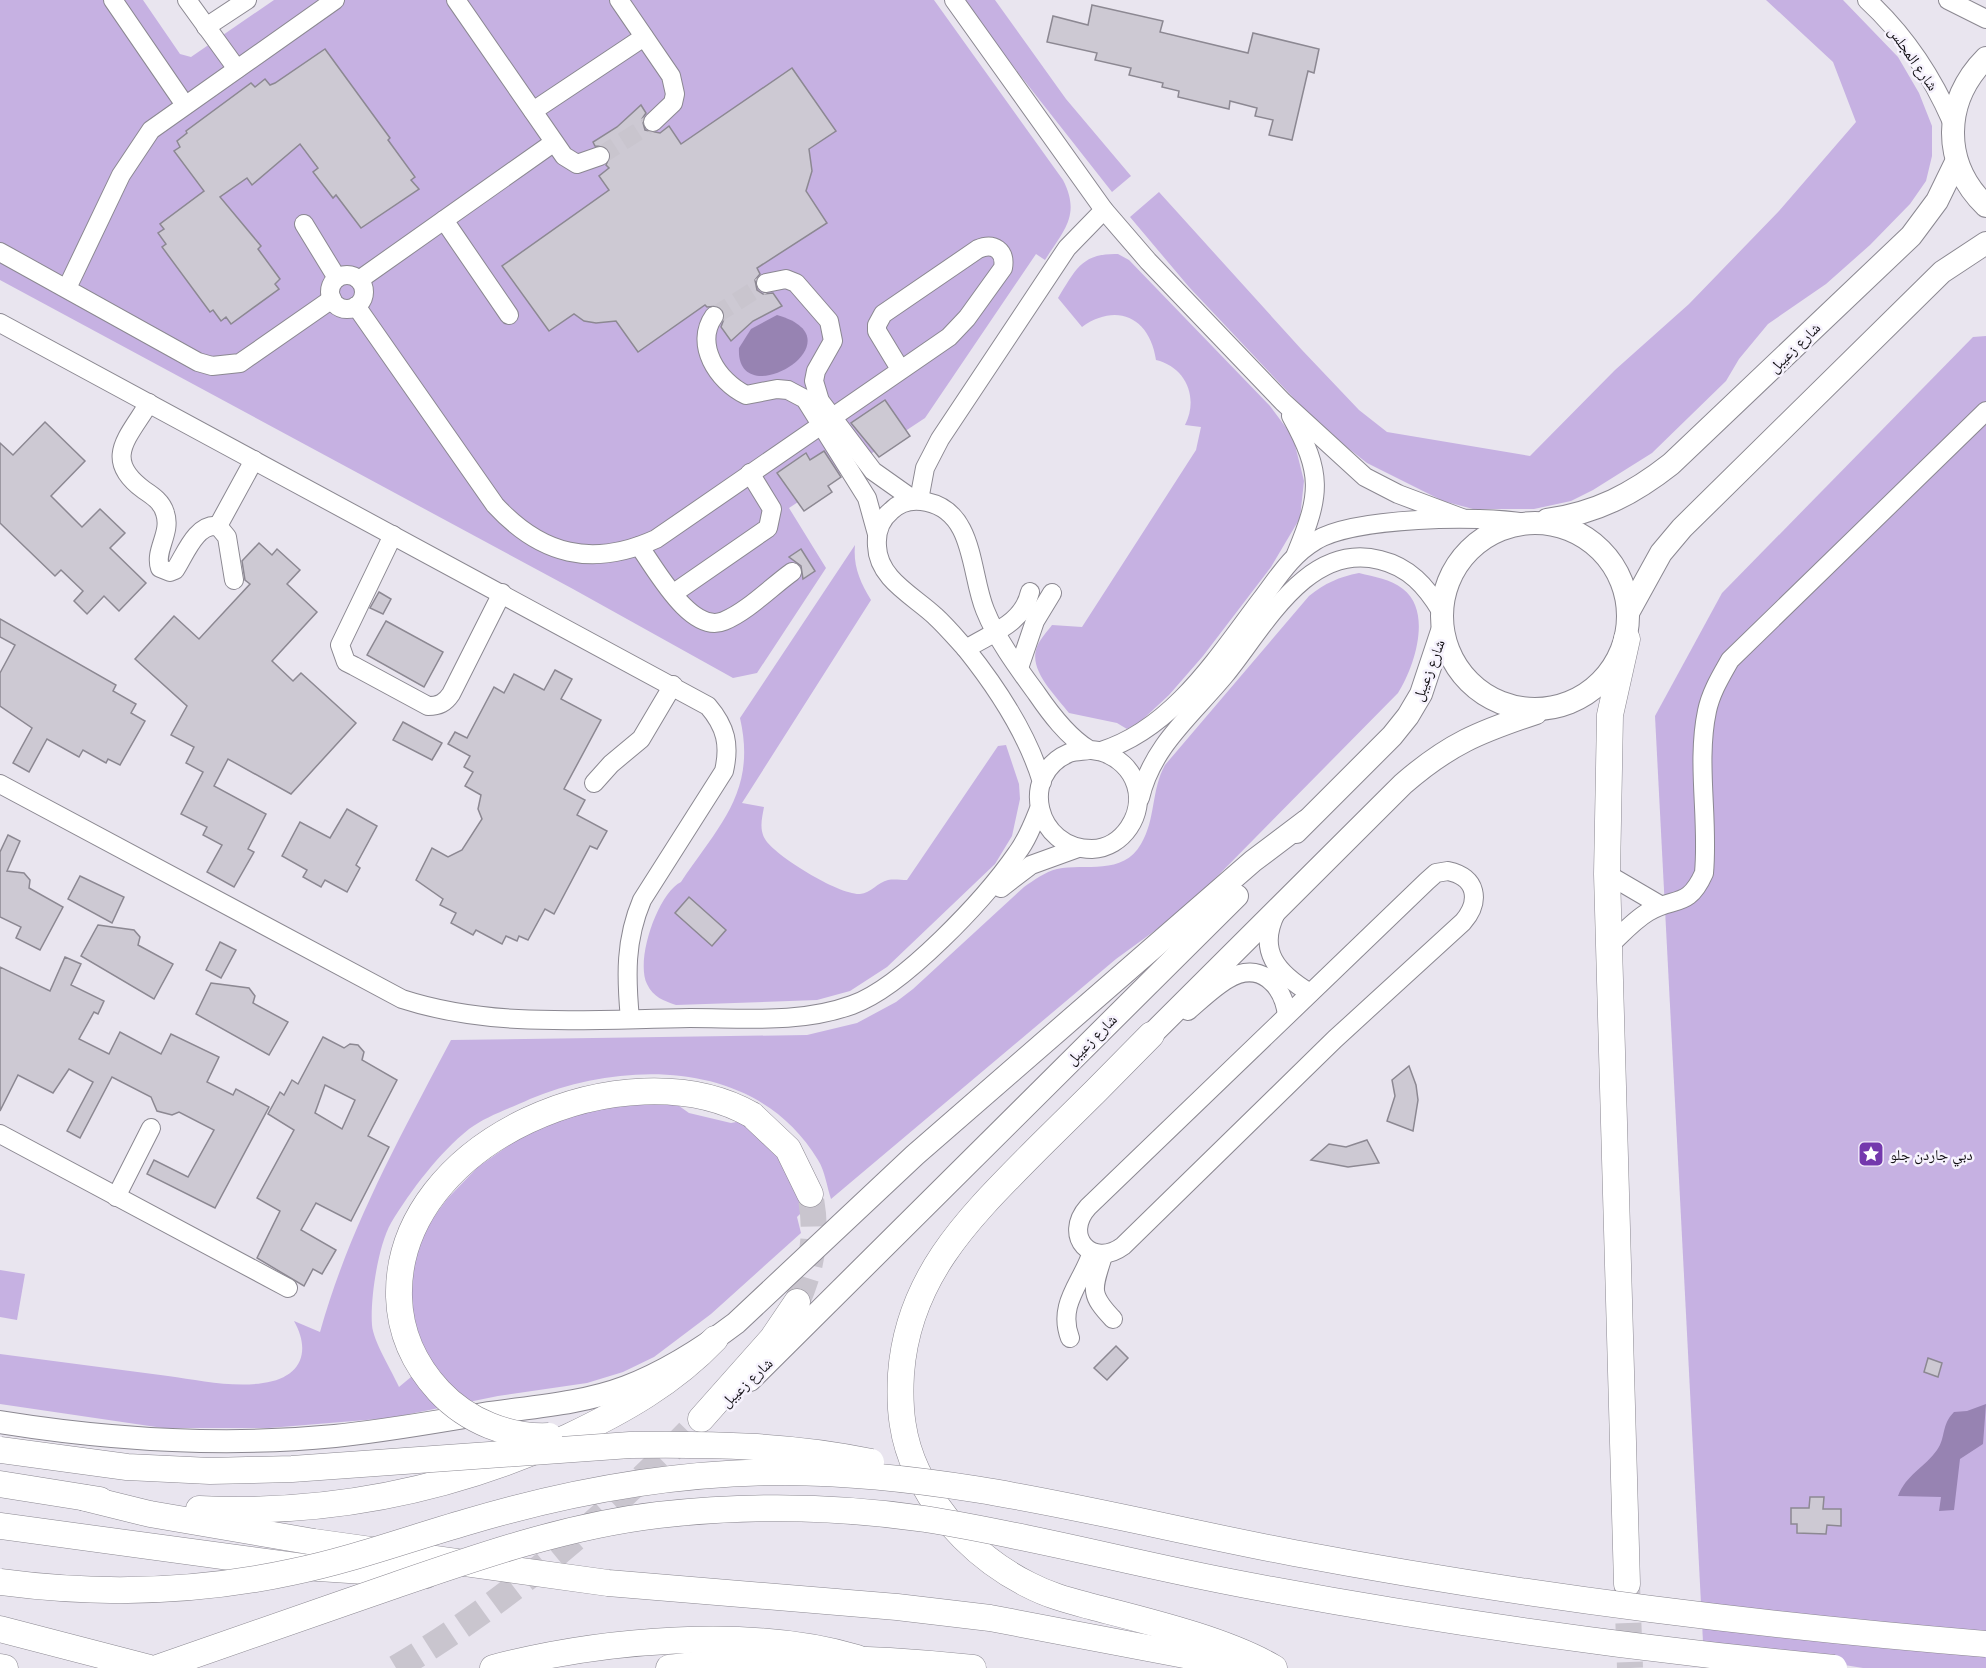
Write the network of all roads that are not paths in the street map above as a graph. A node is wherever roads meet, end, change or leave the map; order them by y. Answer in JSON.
{"nodes":[{"id":1,"x":113,"y":0,"type":"edge"},
{"id":2,"x":188,"y":0,"type":"edge"},
{"id":3,"x":247,"y":0,"type":"edge"},
{"id":4,"x":335,"y":0,"type":"edge"},
{"id":5,"x":456,"y":0,"type":"edge"},
{"id":6,"x":619,"y":0,"type":"edge"},
{"id":7,"x":954,"y":0,"type":"edge"},
{"id":8,"x":1867,"y":0,"type":"edge"},
{"id":9,"x":1948,"y":0,"type":"edge"},
{"id":10,"x":1986,"y":19,"type":"edge"},
{"id":11,"x":206,"y":27,"type":"junction"},
{"id":12,"x":644,"y":37,"type":"junction"},
{"id":13,"x":1986,"y":58,"type":"edge"},
{"id":14,"x":237,"y":69,"type":"junction"},
{"id":15,"x":185,"y":105,"type":"junction"},
{"id":16,"x":533,"y":111,"type":"junction"},
{"id":17,"x":652,"y":122,"type":"tunnel mouth"},
{"id":18,"x":1952,"y":122,"type":"junction"},
{"id":19,"x":553,"y":143,"type":"junction"},
{"id":20,"x":600,"y":156,"type":"tunnel mouth"},
{"id":21,"x":1956,"y":162,"type":"junction"},
{"id":22,"x":1986,"y":206,"type":"edge"},
{"id":23,"x":1104,"y":210,"type":"junction"},
{"id":24,"x":444,"y":220,"type":"junction"},
{"id":25,"x":304,"y":224,"type":"dead end"},
{"id":26,"x":1986,"y":243,"type":"edge"},
{"id":27,"x":0,"y":252,"type":"edge"},
{"id":28,"x":337,"y":278,"type":"junction"},
{"id":29,"x":359,"y":280,"type":"junction"},
{"id":30,"x":766,"y":283,"type":"tunnel mouth"},
{"id":31,"x":67,"y":288,"type":"junction"},
{"id":32,"x":332,"y":299,"type":"junction"},
{"id":33,"x":356,"y":306,"type":"junction"},
{"id":34,"x":509,"y":315,"type":"dead end"},
{"id":35,"x":714,"y":316,"type":"tunnel mouth"},
{"id":36,"x":0,"y":323,"type":"edge"},
{"id":37,"x":900,"y":369,"type":"junction"},
{"id":38,"x":1283,"y":402,"type":"junction"},
{"id":39,"x":149,"y":403,"type":"junction"},
{"id":40,"x":1986,"y":411,"type":"edge"},
{"id":41,"x":826,"y":420,"type":"junction"},
{"id":42,"x":254,"y":460,"type":"junction"},
{"id":43,"x":750,"y":472,"type":"junction"},
{"id":44,"x":866,"y":477,"type":"junction"},
{"id":45,"x":917,"y":500,"type":"junction"},
{"id":46,"x":1462,"y":518,"type":"junction"},
{"id":47,"x":1530,"y":522,"type":"junction"},
{"id":48,"x":218,"y":526,"type":"junction"},
{"id":49,"x":877,"y":534,"type":"junction"},
{"id":50,"x":393,"y":535,"type":"junction"},
{"id":51,"x":639,"y":546,"type":"junction"},
{"id":52,"x":1296,"y":555,"type":"junction"},
{"id":53,"x":792,"y":572,"type":"dead end"},
{"id":54,"x":234,"y":580,"type":"dead end"},
{"id":55,"x":1030,"y":592,"type":"dead end"},
{"id":56,"x":502,"y":593,"type":"junction"},
{"id":57,"x":674,"y":593,"type":"junction"},
{"id":58,"x":1052,"y":593,"type":"dead end"},
{"id":59,"x":1629,"y":611,"type":"junction"},
{"id":60,"x":1442,"y":621,"type":"junction"},
{"id":61,"x":995,"y":631,"type":"junction"},
{"id":62,"x":1627,"y":639,"type":"junction"},
{"id":63,"x":966,"y":649,"type":"junction"},
{"id":64,"x":1019,"y":668,"type":"junction"},
{"id":65,"x":673,"y":686,"type":"junction"},
{"id":66,"x":1545,"y":709,"type":"junction"},
{"id":67,"x":1095,"y":750,"type":"junction"},
{"id":68,"x":1042,"y":782,"type":"junction"},
{"id":69,"x":594,"y":783,"type":"dead end"},
{"id":70,"x":0,"y":784,"type":"edge"},
{"id":71,"x":1138,"y":802,"type":"junction"},
{"id":72,"x":1040,"y":809,"type":"junction"},
{"id":73,"x":1306,"y":821,"type":"junction"},
{"id":74,"x":1078,"y":848,"type":"junction"},
{"id":75,"x":1607,"y":874,"type":"junction"},
{"id":76,"x":1660,"y":905,"type":"junction"},
{"id":77,"x":975,"y":906,"type":"junction"},
{"id":78,"x":1279,"y":907,"type":"junction"},
{"id":79,"x":1608,"y":947,"type":"junction"},
{"id":80,"x":1310,"y":993,"type":"junction"},
{"id":81,"x":1287,"y":1015,"type":"junction"},
{"id":82,"x":630,"y":1019,"type":"junction"},
{"id":83,"x":1151,"y":1035,"type":"junction"},
{"id":84,"x":151,"y":1128,"type":"dead end"},
{"id":85,"x":0,"y":1134,"type":"edge"},
{"id":86,"x":810,"y":1194,"type":"tunnel mouth"},
{"id":87,"x":116,"y":1197,"type":"junction"},
{"id":88,"x":1098,"y":1253,"type":"junction"},
{"id":89,"x":288,"y":1288,"type":"dead end"},
{"id":90,"x":797,"y":1302,"type":"tunnel mouth"},
{"id":91,"x":1113,"y":1319,"type":"dead end"},
{"id":92,"x":1070,"y":1338,"type":"dead end"},
{"id":93,"x":715,"y":1339,"type":"junction"},
{"id":94,"x":701,"y":1419,"type":"joint"},
{"id":95,"x":0,"y":1422,"type":"edge"},
{"id":96,"x":630,"y":1445,"type":"junction"},
{"id":97,"x":0,"y":1450,"type":"edge"},
{"id":98,"x":944,"y":1483,"type":"junction"},
{"id":99,"x":0,"y":1484,"type":"edge"},
{"id":100,"x":85,"y":1498,"type":"junction"},
{"id":101,"x":0,"y":1526,"type":"edge"},
{"id":102,"x":0,"y":1582,"type":"edge"},
{"id":103,"x":608,"y":1583,"type":"junction"},
{"id":104,"x":1626,"y":1584,"type":"tunnel mouth"},
{"id":105,"x":0,"y":1629,"type":"edge"},
{"id":106,"x":1986,"y":1644,"type":"edge"},
{"id":107,"x":857,"y":1658,"type":"junction"},
{"id":108,"x":0,"y":1667,"type":"edge"},
{"id":109,"x":5,"y":1668,"type":"edge"},
{"id":110,"x":150,"y":1668,"type":"edge"},
{"id":111,"x":157,"y":1668,"type":"edge"},
{"id":112,"x":494,"y":1668,"type":"edge"},
{"id":113,"x":669,"y":1668,"type":"edge"},
{"id":114,"x":972,"y":1668,"type":"edge"},
{"id":115,"x":1253,"y":1668,"type":"edge"},
{"id":116,"x":1274,"y":1668,"type":"edge"},
{"id":117,"x":1834,"y":1668,"type":"edge"}],
"edges":[{"from":1,"to":15,"type":"street"},
{"from":2,"to":11,"type":"street"},
{"from":3,"to":11,"type":"street"},
{"from":4,"to":14,"type":"street"},
{"from":5,"to":16,"type":"street"},
{"from":6,"to":12,"type":"street"},
{"from":7,"to":23,"type":"street"},
{"from":8,"to":18,"type":"street","name":"شارع المجلس"},
{"from":9,"to":10,"type":"street"},
{"from":11,"to":14,"type":"street"},
{"from":12,"to":16,"type":"street"},
{"from":12,"to":17,"type":"street"},
{"from":13,"to":18,"type":"main road"},
{"from":14,"to":15,"type":"street"},
{"from":15,"to":31,"type":"street"},
{"from":16,"to":19,"type":"street"},
{"from":18,"to":21,"type":"main road"},
{"from":19,"to":20,"type":"street"},
{"from":19,"to":24,"type":"street"},
{"from":21,"to":22,"type":"main road"},
{"from":21,"to":47,"type":"main road","name":"شارع زعيبل"},
{"from":23,"to":38,"type":"street"},
{"from":23,"to":45,"type":"street"},
{"from":24,"to":29,"type":"street"},
{"from":24,"to":34,"type":"street"},
{"from":25,"to":28,"type":"street"},
{"from":26,"to":59,"type":"main road"},
{"from":27,"to":31,"type":"street"},
{"from":28,"to":29,"type":"street"},
{"from":28,"to":32,"type":"street"},
{"from":29,"to":33,"type":"street"},
{"from":30,"to":41,"type":"street"},
{"from":31,"to":32,"type":"street"},
{"from":32,"to":33,"type":"street"},
{"from":33,"to":51,"type":"street"},
{"from":35,"to":41,"type":"street"},
{"from":36,"to":39,"type":"street"},
{"from":37,"to":37,"type":"street"},
{"from":37,"to":41,"type":"street"},
{"from":38,"to":46,"type":"street"},
{"from":38,"to":52,"type":"street"},
{"from":39,"to":42,"type":"street"},
{"from":39,"to":48,"type":"street"},
{"from":40,"to":76,"type":"street"},
{"from":41,"to":43,"type":"street"},
{"from":41,"to":44,"type":"street"},
{"from":42,"to":48,"type":"street"},
{"from":42,"to":50,"type":"street"},
{"from":43,"to":51,"type":"street"},
{"from":43,"to":57,"type":"street"},
{"from":44,"to":45,"type":"street"},
{"from":44,"to":49,"type":"street"},
{"from":45,"to":49,"type":"street"},
{"from":45,"to":61,"type":"street"},
{"from":46,"to":47,"type":"street"},
{"from":46,"to":52,"type":"street"},
{"from":47,"to":59,"type":"main road"},
{"from":47,"to":60,"type":"main road"},
{"from":48,"to":54,"type":"street"},
{"from":49,"to":63,"type":"street"},
{"from":50,"to":56,"type":"street"},
{"from":50,"to":56,"type":"street"},
{"from":51,"to":57,"type":"street"},
{"from":52,"to":67,"type":"street"},
{"from":53,"to":57,"type":"street"},
{"from":55,"to":61,"type":"street"},
{"from":56,"to":65,"type":"street"},
{"from":58,"to":64,"type":"street"},
{"from":59,"to":62,"type":"main road"},
{"from":60,"to":66,"type":"main road"},
{"from":60,"to":71,"type":"street"},
{"from":60,"to":73,"type":"main road","name":"شارع زعيبل"},
{"from":61,"to":63,"type":"street"},
{"from":61,"to":64,"type":"street"},
{"from":62,"to":66,"type":"main road"},
{"from":62,"to":75,"type":"highway"},
{"from":63,"to":68,"type":"street"},
{"from":64,"to":67,"type":"street"},
{"from":65,"to":69,"type":"street"},
{"from":65,"to":82,"type":"street"},
{"from":66,"to":78,"type":"main road"},
{"from":67,"to":68,"type":"street"},
{"from":67,"to":71,"type":"street"},
{"from":68,"to":72,"type":"street"},
{"from":70,"to":82,"type":"street"},
{"from":71,"to":74,"type":"street"},
{"from":72,"to":74,"type":"street"},
{"from":72,"to":77,"type":"street"},
{"from":73,"to":93,"type":"main road"},
{"from":73,"to":94,"type":"main road","name":"شارع زعيبل"},
{"from":74,"to":77,"type":"street"},
{"from":75,"to":76,"type":"street"},
{"from":75,"to":79,"type":"highway"},
{"from":76,"to":79,"type":"street"},
{"from":77,"to":82,"type":"street"},
{"from":78,"to":80,"type":"street"},
{"from":78,"to":83,"type":"main road"},
{"from":79,"to":104,"type":"highway"},
{"from":80,"to":81,"type":"street"},
{"from":80,"to":88,"type":"street"},
{"from":81,"to":83,"type":"street"},
{"from":81,"to":88,"type":"street"},
{"from":83,"to":116,"type":"highway"},
{"from":84,"to":87,"type":"street"},
{"from":85,"to":87,"type":"street"},
{"from":86,"to":96,"type":"highway","bridge":true},
{"from":87,"to":89,"type":"street"},
{"from":88,"to":91,"type":"street"},
{"from":88,"to":92,"type":"street"},
{"from":90,"to":94,"type":"highway"},
{"from":93,"to":95,"type":"main road"},
{"from":93,"to":100,"type":"highway"},
{"from":96,"to":97,"type":"highway","bridge":true},
{"from":96,"to":98,"type":"highway","bridge":true},
{"from":98,"to":102,"type":"highway","bridge":true},
{"from":98,"to":106,"type":"highway","bridge":true},
{"from":99,"to":100,"type":"highway"},
{"from":100,"to":103,"type":"highway"},
{"from":101,"to":103,"type":"highway"},
{"from":103,"to":115,"type":"highway"},
{"from":105,"to":110,"type":"highway"},
{"from":107,"to":112,"type":"highway"},
{"from":107,"to":113,"type":"highway"},
{"from":107,"to":114,"type":"highway"},
{"from":108,"to":109,"type":"highway"},
{"from":111,"to":117,"type":"highway","bridge":true}]}
